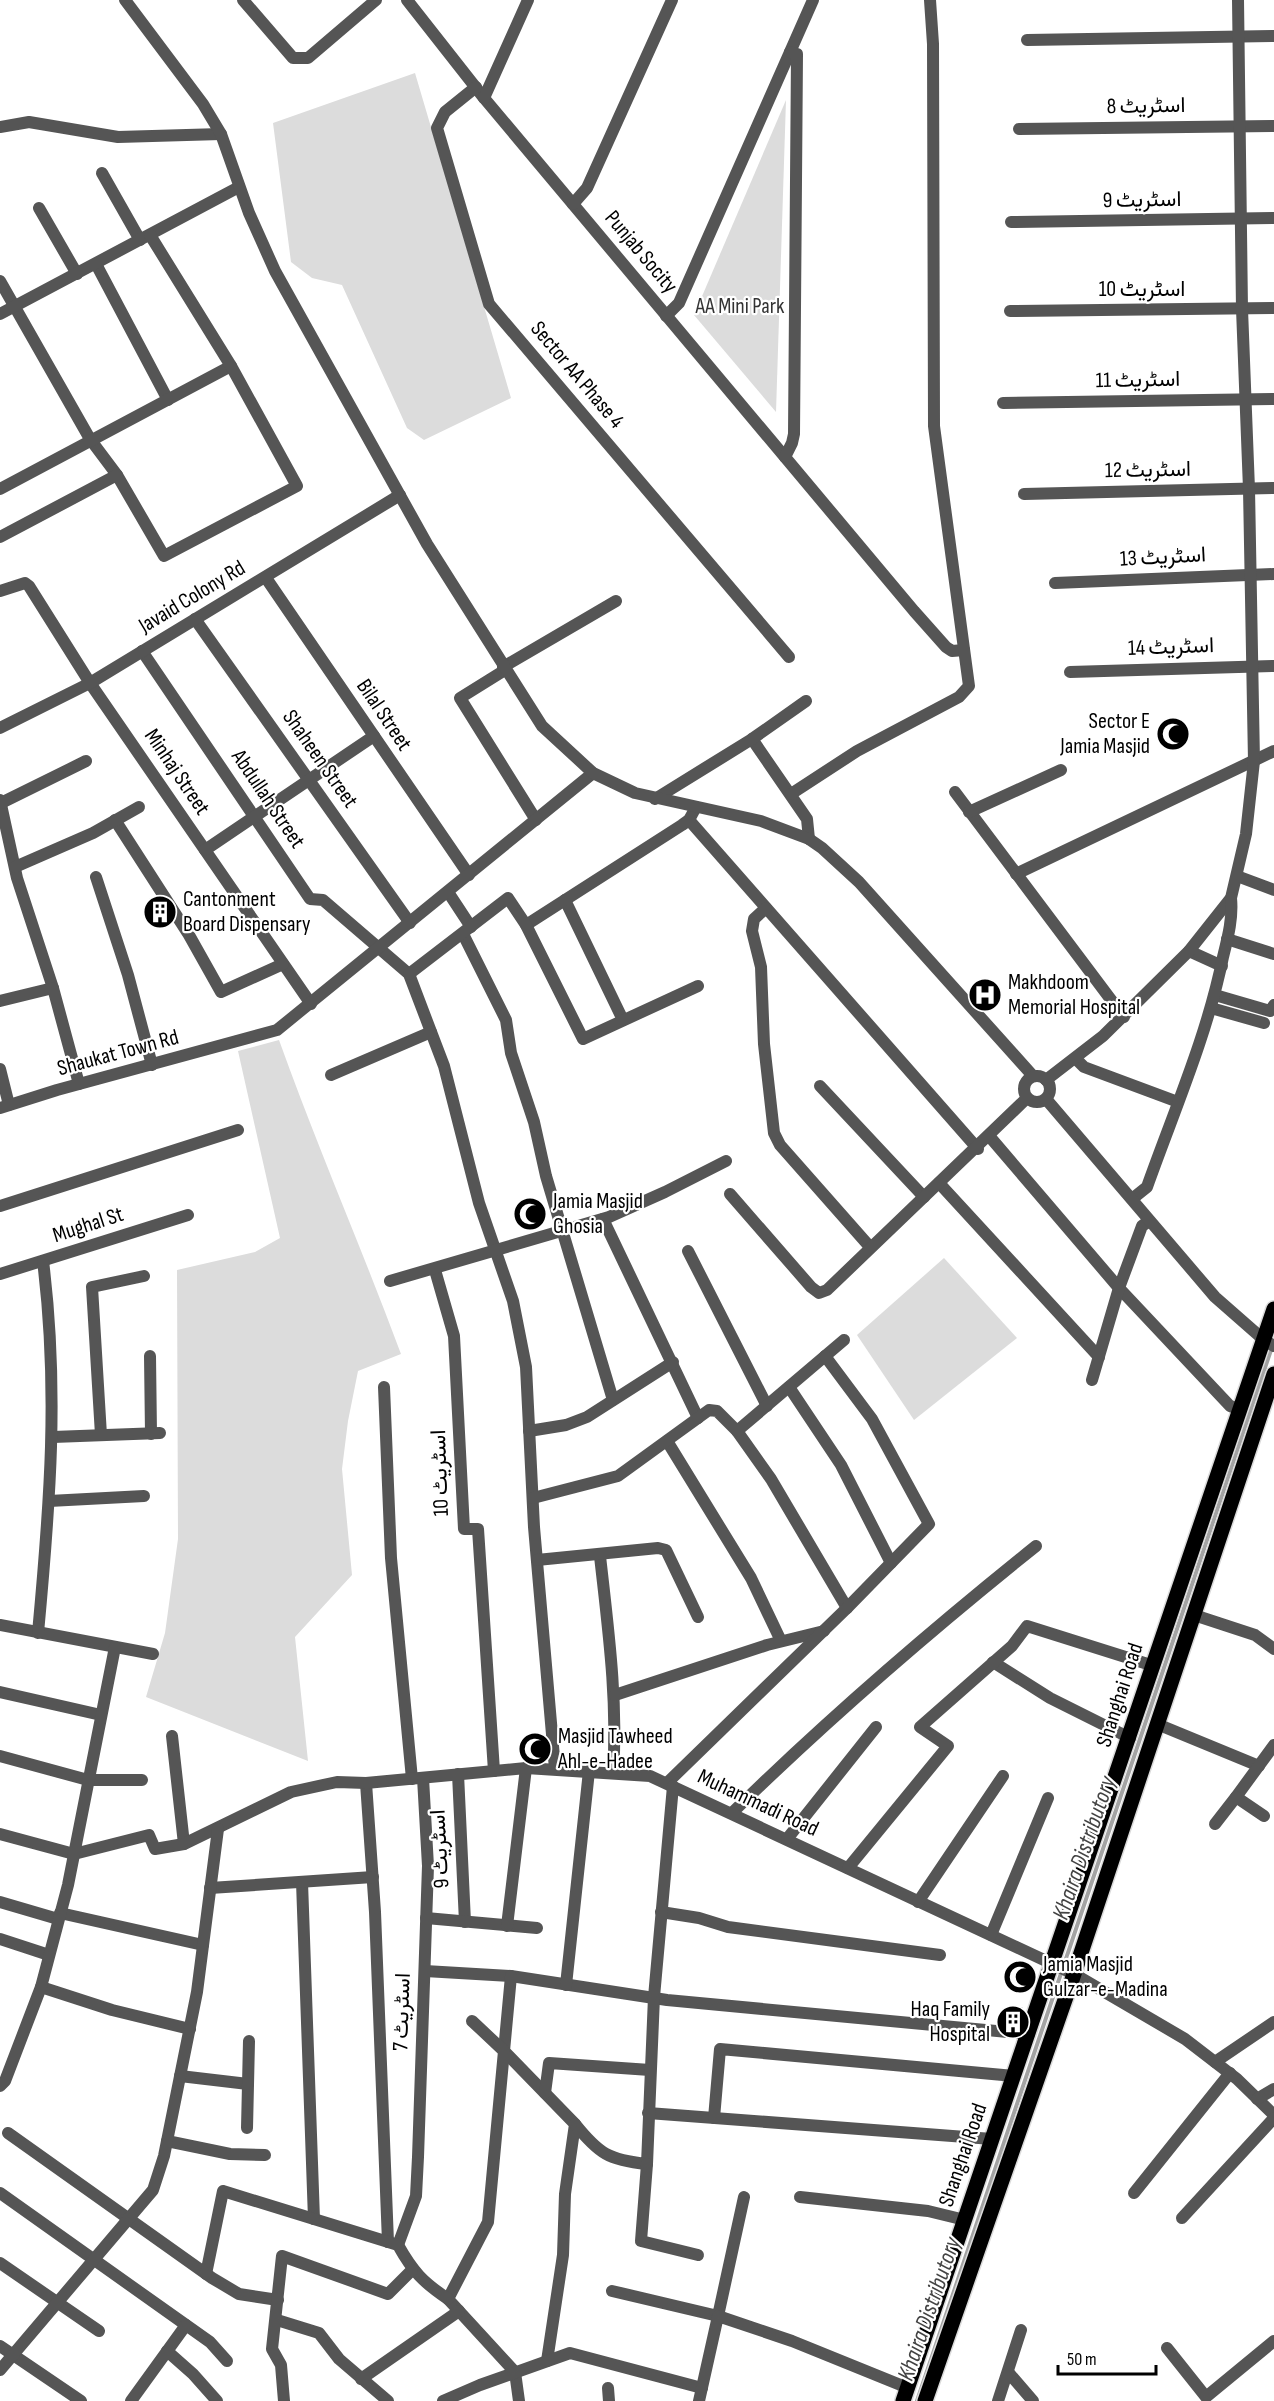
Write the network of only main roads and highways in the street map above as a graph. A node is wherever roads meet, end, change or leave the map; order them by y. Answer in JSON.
{"nodes":[{"id":1,"x":1274,"y":1309,"type":"edge"},
{"id":2,"x":1268,"y":1343,"type":"edge"},
{"id":3,"x":1274,"y":1374,"type":"edge"},
{"id":4,"x":1064,"y":1969,"type":"junction"},
{"id":5,"x":906,"y":2395,"type":"edge"},
{"id":6,"x":925,"y":2401,"type":"edge"}],
"edges":[{"from":1,"to":2,"type":"main road","name":"Shanghai Road"},
{"from":2,"to":4,"type":"main road","name":"Shanghai Road"},
{"from":3,"to":4,"type":"main road","name":"Shanghai Road"},
{"from":4,"to":5,"type":"main road","name":"Shanghai Road"},
{"from":4,"to":6,"type":"main road","name":"Shanghai Road"}]}
